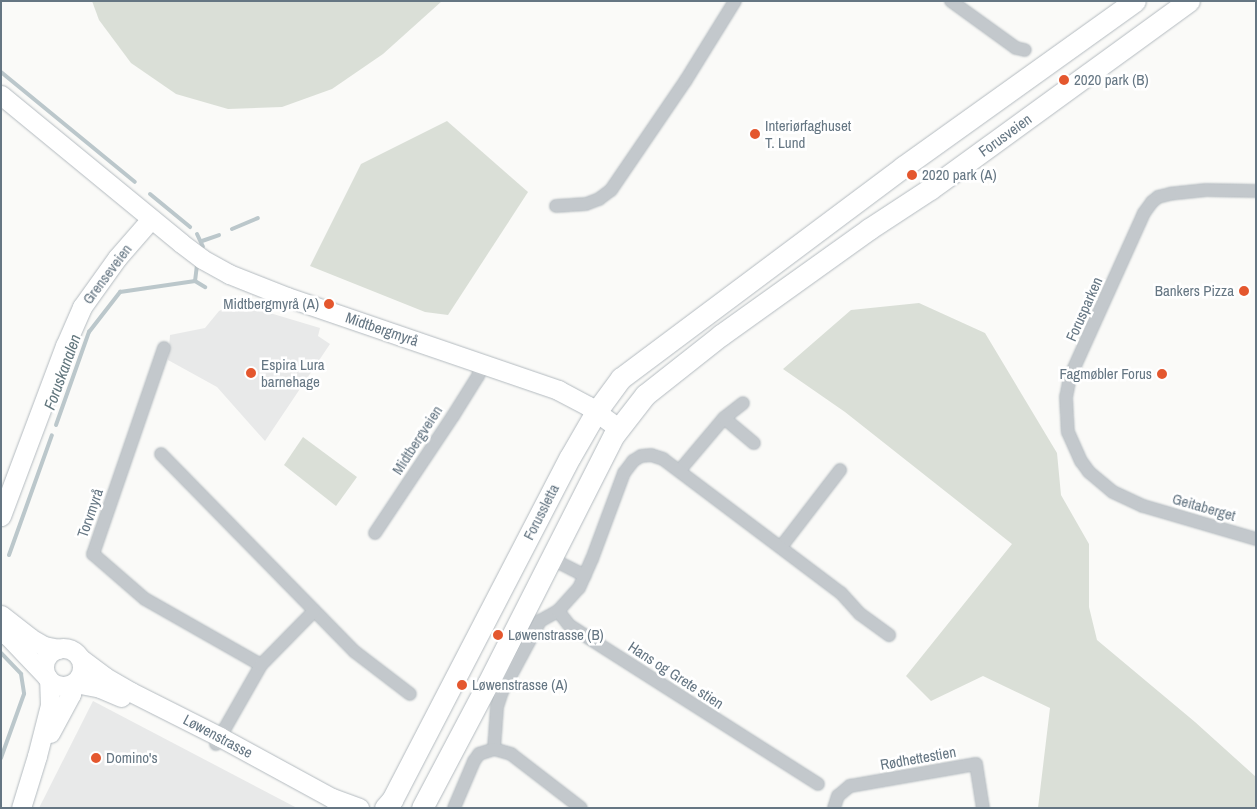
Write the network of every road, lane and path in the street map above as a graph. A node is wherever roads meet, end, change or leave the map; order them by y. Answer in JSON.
{"nodes":[{"id":1,"x":735,"y":1,"type":"edge"},
{"id":2,"x":951,"y":1,"type":"edge"},
{"id":3,"x":1135,"y":1,"type":"edge"},
{"id":4,"x":1189,"y":1,"type":"edge"},
{"id":5,"x":1025,"y":50,"type":"dead end"},
{"id":6,"x":1,"y":95,"type":"edge"},
{"id":7,"x":1256,"y":191,"type":"edge"},
{"id":8,"x":556,"y":206,"type":"dead end"},
{"id":9,"x":151,"y":219,"type":"junction"},
{"id":10,"x":721,"y":335,"type":"joint"},
{"id":11,"x":164,"y":348,"type":"dead end"},
{"id":12,"x":483,"y":363,"type":"junction"},
{"id":13,"x":743,"y":403,"type":"dead end"},
{"id":14,"x":596,"y":412,"type":"junction"},
{"id":15,"x":724,"y":418,"type":"junction"},
{"id":16,"x":618,"y":428,"type":"junction"},
{"id":17,"x":754,"y":443,"type":"dead end"},
{"id":18,"x":161,"y":454,"type":"dead end"},
{"id":19,"x":680,"y":470,"type":"junction"},
{"id":20,"x":840,"y":470,"type":"dead end"},
{"id":21,"x":1143,"y":506,"type":"joint"},
{"id":22,"x":1,"y":516,"type":"edge"},
{"id":23,"x":375,"y":532,"type":"dead end"},
{"id":24,"x":1256,"y":539,"type":"edge"},
{"id":25,"x":781,"y":547,"type":"junction"},
{"id":26,"x":550,"y":558,"type":"junction"},
{"id":27,"x":584,"y":576,"type":"junction"},
{"id":28,"x":314,"y":611,"type":"junction"},
{"id":29,"x":558,"y":611,"type":"junction"},
{"id":30,"x":1,"y":615,"type":"edge"},
{"id":31,"x":1,"y":632,"type":"edge"},
{"id":32,"x":889,"y":634,"type":"dead end"},
{"id":33,"x":58,"y":649,"type":"junction"},
{"id":34,"x":80,"y":658,"type":"junction"},
{"id":35,"x":261,"y":665,"type":"junction"},
{"id":36,"x":48,"y":679,"type":"junction"},
{"id":37,"x":74,"y":683,"type":"junction"},
{"id":38,"x":410,"y":694,"type":"dead end"},
{"id":39,"x":218,"y":740,"type":"junction"},
{"id":40,"x":494,"y":749,"type":"junction"},
{"id":41,"x":37,"y":756,"type":"junction"},
{"id":42,"x":818,"y":784,"type":"dead end"},
{"id":43,"x":21,"y":808,"type":"edge"},
{"id":44,"x":326,"y":808,"type":"edge"},
{"id":45,"x":359,"y":808,"type":"edge"},
{"id":46,"x":385,"y":808,"type":"edge"},
{"id":47,"x":422,"y":808,"type":"edge"},
{"id":48,"x":454,"y":808,"type":"edge"},
{"id":49,"x":581,"y":808,"type":"edge"},
{"id":50,"x":834,"y":808,"type":"edge"},
{"id":51,"x":983,"y":808,"type":"edge"}],
"edges":[{"from":1,"to":8,"type":"street"},
{"from":2,"to":5,"type":"street"},
{"from":3,"to":14,"type":"main road","name":"Forussletta"},
{"from":4,"to":10,"type":"main road","name":"Forusveien"},
{"from":6,"to":9,"type":"street"},
{"from":7,"to":21,"type":"street","name":"Forusparken"},
{"from":9,"to":12,"type":"street","name":"Midtbergmyrå"},
{"from":9,"to":22,"type":"street","name":"Grenseveien"},
{"from":10,"to":16,"type":"main road","name":"Forussletta"},
{"from":11,"to":35,"type":"street","name":"Torvmyrå"},
{"from":12,"to":14,"type":"street","name":"Midtbergmyrå"},
{"from":12,"to":23,"type":"street","name":"Midtbergveien"},
{"from":13,"to":15,"type":"street"},
{"from":14,"to":16,"type":"street","name":"Midtbergmyrå"},
{"from":14,"to":46,"type":"main road","name":"Forussletta"},
{"from":15,"to":17,"type":"street"},
{"from":15,"to":19,"type":"street"},
{"from":16,"to":26,"type":"main road","name":"Forussletta"},
{"from":18,"to":28,"type":"street"},
{"from":19,"to":25,"type":"street"},
{"from":19,"to":27,"type":"street"},
{"from":20,"to":25,"type":"street"},
{"from":21,"to":24,"type":"street","name":"Geitaberget"},
{"from":25,"to":32,"type":"street"},
{"from":26,"to":27,"type":"street"},
{"from":26,"to":47,"type":"main road","name":"Forussletta"},
{"from":27,"to":29,"type":"street"},
{"from":28,"to":35,"type":"street"},
{"from":28,"to":38,"type":"street"},
{"from":29,"to":40,"type":"street"},
{"from":29,"to":42,"type":"street","name":"Hans og Grete stien"},
{"from":30,"to":33,"type":"street"},
{"from":31,"to":36,"type":"street"},
{"from":33,"to":34,"type":"street"},
{"from":33,"to":36,"type":"street"},
{"from":34,"to":37,"type":"street"},
{"from":34,"to":39,"type":"street","name":"Løwenstrasse"},
{"from":35,"to":39,"type":"street"},
{"from":36,"to":37,"type":"street"},
{"from":36,"to":41,"type":"street"},
{"from":37,"to":39,"type":"street","name":"Løwenstrasse"},
{"from":37,"to":41,"type":"street"},
{"from":39,"to":44,"type":"street","name":"Løwenstrasse"},
{"from":39,"to":45,"type":"street","name":"Løwenstrasse"},
{"from":40,"to":48,"type":"street"},
{"from":40,"to":49,"type":"street"},
{"from":41,"to":43,"type":"street"},
{"from":50,"to":51,"type":"street","name":"Rødhettestien"}]}
